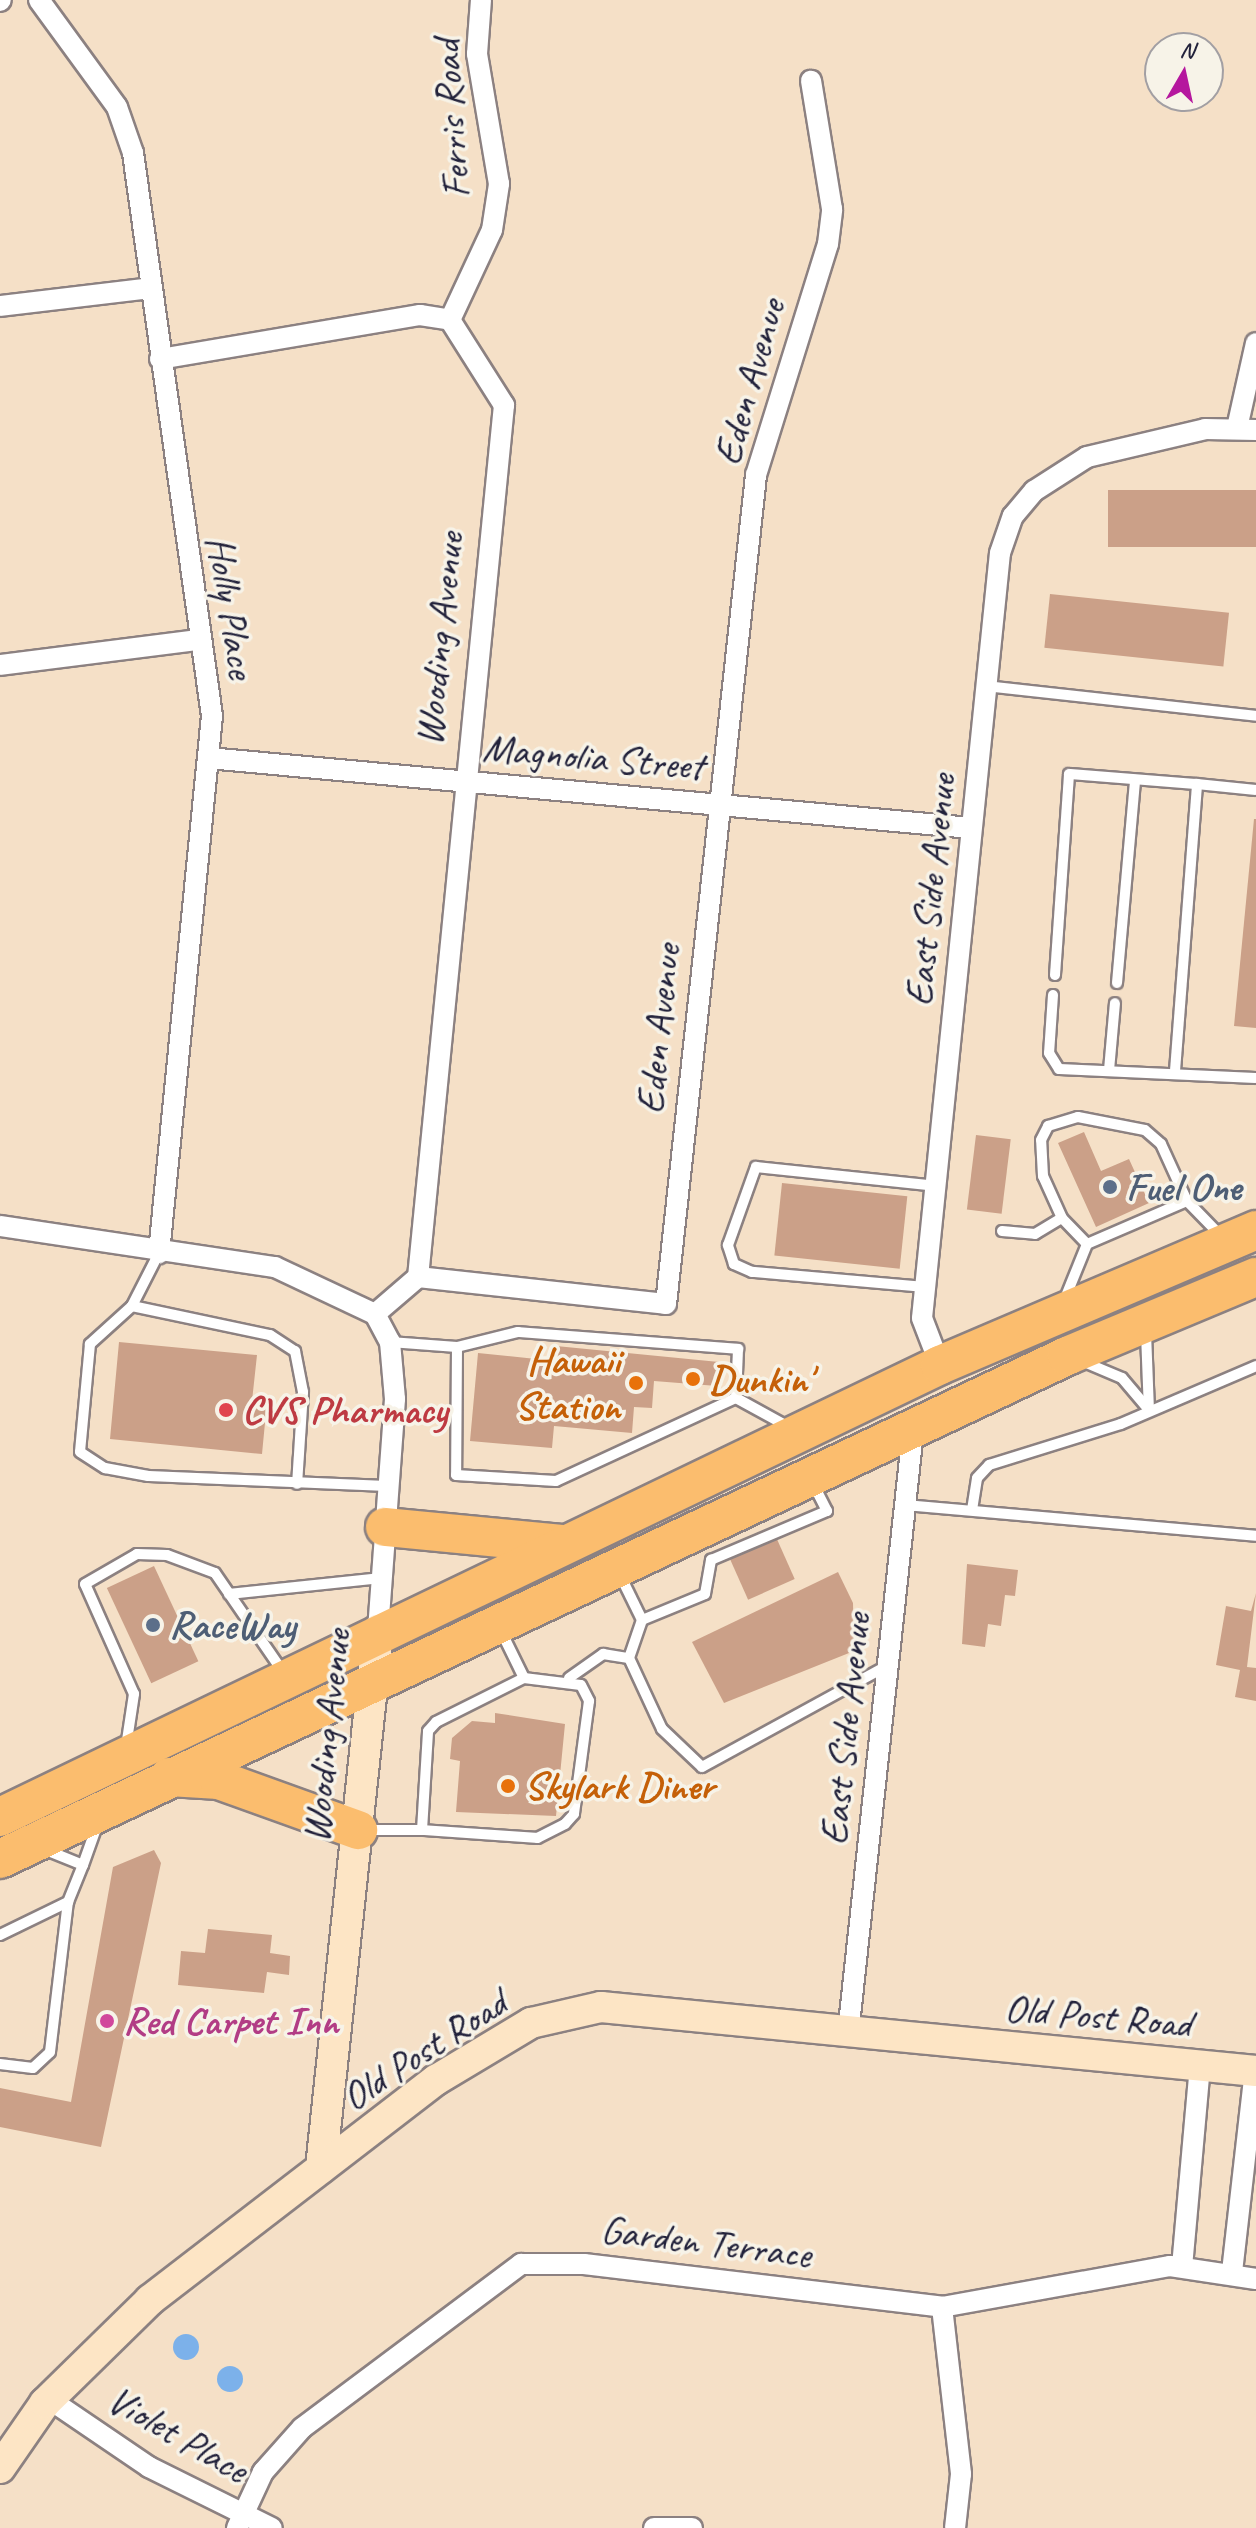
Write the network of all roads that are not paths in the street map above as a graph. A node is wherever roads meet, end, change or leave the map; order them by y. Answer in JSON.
{"nodes":[{"id":1,"x":39,"y":0,"type":"edge"},
{"id":2,"x":481,"y":0,"type":"edge"},
{"id":3,"x":811,"y":81,"type":"dead end"},
{"id":4,"x":151,"y":288,"type":"junction"},
{"id":5,"x":0,"y":306,"type":"edge"},
{"id":6,"x":450,"y":320,"type":"junction"},
{"id":7,"x":1256,"y":343,"type":"edge"},
{"id":8,"x":160,"y":359,"type":"junction"},
{"id":9,"x":1246,"y":429,"type":"edge"},
{"id":10,"x":198,"y":640,"type":"junction"},
{"id":11,"x":0,"y":665,"type":"edge"},
{"id":12,"x":986,"y":686,"type":"junction"},
{"id":13,"x":1256,"y":716,"type":"edge"},
{"id":14,"x":208,"y":758,"type":"junction"},
{"id":15,"x":1135,"y":780,"type":"junction"},
{"id":16,"x":464,"y":782,"type":"junction"},
{"id":17,"x":1197,"y":784,"type":"junction"},
{"id":18,"x":1256,"y":790,"type":"edge"},
{"id":19,"x":716,"y":805,"type":"junction"},
{"id":20,"x":971,"y":828,"type":"junction"},
{"id":21,"x":1055,"y":975,"type":"dead end"},
{"id":22,"x":1117,"y":983,"type":"dead end"},
{"id":23,"x":1053,"y":995,"type":"dead end"},
{"id":24,"x":1115,"y":1003,"type":"dead end"},
{"id":25,"x":1109,"y":1070,"type":"junction"},
{"id":26,"x":1175,"y":1071,"type":"junction"},
{"id":27,"x":1256,"y":1078,"type":"edge"},
{"id":28,"x":937,"y":1186,"type":"junction"},
{"id":29,"x":1187,"y":1201,"type":"junction"},
{"id":30,"x":1062,"y":1218,"type":"junction"},
{"id":31,"x":0,"y":1226,"type":"edge"},
{"id":32,"x":1002,"y":1231,"type":"dead end"},
{"id":33,"x":1242,"y":1236,"type":"edge"},
{"id":34,"x":1087,"y":1244,"type":"junction"},
{"id":35,"x":159,"y":1253,"type":"junction"},
{"id":36,"x":418,"y":1277,"type":"junction"},
{"id":37,"x":1256,"y":1277,"type":"edge"},
{"id":38,"x":925,"y":1287,"type":"junction"},
{"id":39,"x":132,"y":1306,"type":"junction"},
{"id":40,"x":1058,"y":1313,"type":"junction"},
{"id":41,"x":375,"y":1314,"type":"junction"},
{"id":42,"x":1148,"y":1321,"type":"junction"},
{"id":43,"x":390,"y":1342,"type":"junction"},
{"id":44,"x":457,"y":1347,"type":"junction"},
{"id":45,"x":1067,"y":1356,"type":"junction"},
{"id":46,"x":940,"y":1365,"type":"junction"},
{"id":47,"x":1256,"y":1366,"type":"edge"},
{"id":48,"x":736,"y":1398,"type":"junction"},
{"id":49,"x":1149,"y":1410,"type":"junction"},
{"id":50,"x":913,"y":1432,"type":"junction"},
{"id":51,"x":797,"y":1433,"type":"junction"},
{"id":52,"x":812,"y":1481,"type":"junction"},
{"id":53,"x":297,"y":1484,"type":"junction"},
{"id":54,"x":388,"y":1486,"type":"junction"},
{"id":55,"x":905,"y":1505,"type":"junction"},
{"id":56,"x":972,"y":1510,"type":"junction"},
{"id":57,"x":385,"y":1527,"type":"junction"},
{"id":58,"x":1256,"y":1536,"type":"edge"},
{"id":59,"x":563,"y":1544,"type":"junction"},
{"id":60,"x":618,"y":1571,"type":"junction"},
{"id":61,"x":381,"y":1578,"type":"junction"},
{"id":62,"x":229,"y":1594,"type":"junction"},
{"id":63,"x":642,"y":1620,"type":"junction"},
{"id":64,"x":498,"y":1626,"type":"junction"},
{"id":65,"x":378,"y":1630,"type":"junction"},
{"id":66,"x":629,"y":1658,"type":"junction"},
{"id":67,"x":888,"y":1665,"type":"junction"},
{"id":68,"x":287,"y":1676,"type":"junction"},
{"id":69,"x":524,"y":1678,"type":"junction"},
{"id":70,"x":569,"y":1678,"type":"junction"},
{"id":71,"x":374,"y":1679,"type":"junction"},
{"id":72,"x":124,"y":1757,"type":"junction"},
{"id":73,"x":166,"y":1776,"type":"junction"},
{"id":74,"x":0,"y":1793,"type":"edge"},
{"id":75,"x":40,"y":1799,"type":"junction"},
{"id":76,"x":100,"y":1809,"type":"junction"},
{"id":77,"x":0,"y":1817,"type":"edge"},
{"id":78,"x":358,"y":1830,"type":"junction"},
{"id":79,"x":422,"y":1830,"type":"junction"},
{"id":80,"x":16,"y":1851,"type":"edge"},
{"id":81,"x":83,"y":1865,"type":"junction"},
{"id":82,"x":68,"y":1902,"type":"junction"},
{"id":83,"x":0,"y":1935,"type":"edge"},
{"id":84,"x":848,"y":2034,"type":"junction"},
{"id":85,"x":0,"y":2064,"type":"edge"},
{"id":86,"x":1200,"y":2065,"type":"junction"},
{"id":87,"x":1256,"y":2071,"type":"edge"},
{"id":88,"x":321,"y":2168,"type":"junction"},
{"id":89,"x":1182,"y":2267,"type":"junction"},
{"id":90,"x":1232,"y":2272,"type":"junction"},
{"id":91,"x":1256,"y":2279,"type":"edge"},
{"id":92,"x":942,"y":2307,"type":"junction"},
{"id":93,"x":49,"y":2399,"type":"junction"},
{"id":94,"x":0,"y":2468,"type":"edge"},
{"id":95,"x":240,"y":2521,"type":"edge"},
{"id":96,"x":272,"y":2528,"type":"edge"},
{"id":97,"x":654,"y":2528,"type":"edge"},
{"id":98,"x":692,"y":2528,"type":"edge"},
{"id":99,"x":955,"y":2528,"type":"edge"}],
"edges":[{"from":1,"to":4,"type":"street","name":"Holly Place"},
{"from":2,"to":6,"type":"street","name":"Ferris Road"},
{"from":3,"to":19,"type":"street","name":"Eden Avenue"},
{"from":4,"to":5,"type":"street"},
{"from":4,"to":8,"type":"street","name":"Holly Place"},
{"from":6,"to":8,"type":"street"},
{"from":6,"to":16,"type":"street","name":"Wooding Avenue"},
{"from":7,"to":9,"type":"street"},
{"from":8,"to":10,"type":"street","name":"Holly Place"},
{"from":9,"to":12,"type":"street","name":"East Side Avenue"},
{"from":10,"to":11,"type":"street"},
{"from":10,"to":14,"type":"street","name":"Holly Place"},
{"from":12,"to":13,"type":"lane"},
{"from":12,"to":20,"type":"street","name":"East Side Avenue"},
{"from":14,"to":16,"type":"street","name":"Magnolia Street"},
{"from":14,"to":35,"type":"street","name":"Holly Place"},
{"from":15,"to":17,"type":"lane"},
{"from":15,"to":21,"type":"lane"},
{"from":15,"to":22,"type":"lane"},
{"from":16,"to":19,"type":"street","name":"Magnolia Street"},
{"from":16,"to":36,"type":"street","name":"Wooding Avenue"},
{"from":17,"to":18,"type":"lane"},
{"from":17,"to":26,"type":"lane"},
{"from":19,"to":20,"type":"street","name":"Magnolia Street"},
{"from":19,"to":36,"type":"street","name":"Eden Avenue"},
{"from":20,"to":28,"type":"street","name":"East Side Avenue"},
{"from":23,"to":25,"type":"lane"},
{"from":24,"to":25,"type":"lane"},
{"from":25,"to":26,"type":"lane"},
{"from":26,"to":27,"type":"lane"},
{"from":28,"to":38,"type":"street","name":"East Side Avenue"},
{"from":28,"to":38,"type":"lane"},
{"from":29,"to":30,"type":"lane"},
{"from":29,"to":33,"type":"lane"},
{"from":29,"to":34,"type":"lane"},
{"from":30,"to":32,"type":"lane"},
{"from":30,"to":34,"type":"lane"},
{"from":31,"to":35,"type":"street"},
{"from":33,"to":40,"type":"highway"},
{"from":34,"to":40,"type":"lane"},
{"from":35,"to":39,"type":"lane"},
{"from":35,"to":41,"type":"street"},
{"from":36,"to":41,"type":"street"},
{"from":37,"to":42,"type":"highway"},
{"from":38,"to":46,"type":"street","name":"East Side Avenue"},
{"from":39,"to":53,"type":"lane"},
{"from":39,"to":53,"type":"lane"},
{"from":40,"to":46,"type":"highway"},
{"from":41,"to":43,"type":"street","name":"Wooding Avenue"},
{"from":42,"to":45,"type":"highway"},
{"from":42,"to":49,"type":"lane"},
{"from":43,"to":44,"type":"lane"},
{"from":43,"to":54,"type":"street","name":"Wooding Avenue"},
{"from":44,"to":48,"type":"lane"},
{"from":44,"to":48,"type":"lane"},
{"from":45,"to":49,"type":"lane"},
{"from":45,"to":50,"type":"highway"},
{"from":46,"to":51,"type":"highway"},
{"from":47,"to":49,"type":"lane"},
{"from":48,"to":51,"type":"lane"},
{"from":49,"to":56,"type":"lane"},
{"from":50,"to":52,"type":"highway"},
{"from":50,"to":55,"type":"street","name":"East Side Avenue"},
{"from":51,"to":59,"type":"highway"},
{"from":52,"to":60,"type":"highway"},
{"from":52,"to":63,"type":"lane"},
{"from":53,"to":54,"type":"lane"},
{"from":54,"to":57,"type":"street","name":"Wooding Avenue"},
{"from":55,"to":56,"type":"lane"},
{"from":55,"to":67,"type":"street","name":"East Side Avenue"},
{"from":56,"to":58,"type":"lane"},
{"from":57,"to":59,"type":"highway"},
{"from":57,"to":61,"type":"street","name":"Wooding Avenue"},
{"from":59,"to":65,"type":"highway"},
{"from":60,"to":63,"type":"lane"},
{"from":60,"to":64,"type":"highway"},
{"from":61,"to":62,"type":"lane"},
{"from":61,"to":65,"type":"street","name":"Wooding Avenue"},
{"from":62,"to":68,"type":"lane"},
{"from":62,"to":72,"type":"lane"},
{"from":63,"to":66,"type":"lane"},
{"from":64,"to":69,"type":"lane"},
{"from":64,"to":71,"type":"highway"},
{"from":65,"to":68,"type":"highway"},
{"from":65,"to":71,"type":"street","name":"Wooding Avenue"},
{"from":66,"to":67,"type":"lane"},
{"from":66,"to":70,"type":"lane"},
{"from":67,"to":84,"type":"street","name":"East Side Avenue"},
{"from":68,"to":72,"type":"highway"},
{"from":69,"to":70,"type":"lane"},
{"from":69,"to":79,"type":"lane"},
{"from":70,"to":79,"type":"lane"},
{"from":71,"to":73,"type":"highway"},
{"from":71,"to":78,"type":"street","name":"Wooding Avenue"},
{"from":72,"to":75,"type":"highway"},
{"from":73,"to":76,"type":"highway"},
{"from":73,"to":78,"type":"highway"},
{"from":74,"to":75,"type":"highway"},
{"from":75,"to":77,"type":"highway"},
{"from":76,"to":80,"type":"highway"},
{"from":76,"to":81,"type":"lane"},
{"from":78,"to":79,"type":"lane"},
{"from":78,"to":88,"type":"street","name":"Wooding Avenue"},
{"from":80,"to":81,"type":"lane"},
{"from":81,"to":82,"type":"lane"},
{"from":82,"to":83,"type":"lane"},
{"from":82,"to":85,"type":"lane"},
{"from":84,"to":86,"type":"street","name":"Old Post Road"},
{"from":84,"to":88,"type":"street","name":"Old Post Road"},
{"from":86,"to":87,"type":"street","name":"Old Post Road"},
{"from":86,"to":89,"type":"street"},
{"from":87,"to":90,"type":"street"},
{"from":88,"to":93,"type":"street","name":"Old Post Road"},
{"from":89,"to":90,"type":"street","name":"Garden Terrace"},
{"from":89,"to":92,"type":"street","name":"Garden Terrace"},
{"from":90,"to":91,"type":"street","name":"Garden Terrace"},
{"from":92,"to":95,"type":"street","name":"Garden Terrace"},
{"from":92,"to":99,"type":"street"},
{"from":93,"to":94,"type":"street","name":"Old Post Road"},
{"from":93,"to":95,"type":"street","name":"Violet Place"},
{"from":95,"to":96,"type":"street","name":"Violet Place"},
{"from":97,"to":98,"type":"street"}]}
